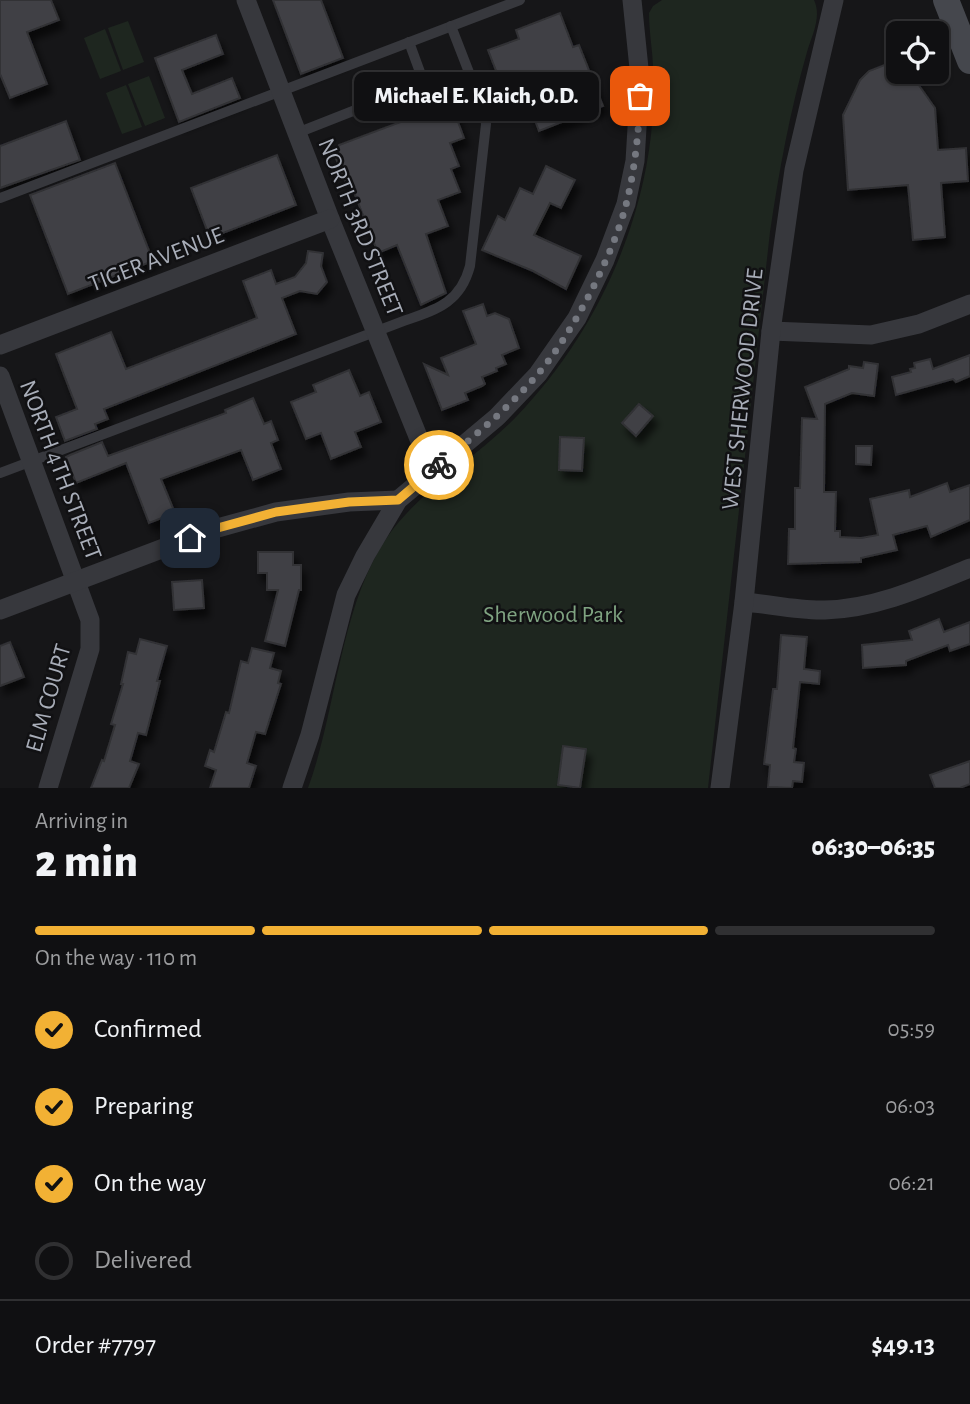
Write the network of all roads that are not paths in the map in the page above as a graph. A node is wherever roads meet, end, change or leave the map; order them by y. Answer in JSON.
{"nodes":[{"id":1,"x":246,"y":0,"type":"edge"},
{"id":2,"x":520,"y":0,"type":"edge"},
{"id":3,"x":632,"y":0,"type":"edge"},
{"id":4,"x":834,"y":0,"type":"edge"},
{"id":5,"x":946,"y":0,"type":"edge"},
{"id":6,"x":451,"y":26,"type":"junction"},
{"id":7,"x":409,"y":42,"type":"junction"},
{"id":8,"x":967,"y":45,"type":"edge"},
{"id":9,"x":281,"y":91,"type":"junction"},
{"id":10,"x":297,"y":133,"type":"junction"},
{"id":11,"x":0,"y":198,"type":"edge"},
{"id":12,"x":330,"y":219,"type":"junction"},
{"id":13,"x":970,"y":304,"type":"edge"},
{"id":14,"x":375,"y":331,"type":"junction"},
{"id":15,"x":771,"y":331,"type":"junction"},
{"id":16,"x":0,"y":345,"type":"edge"},
{"id":17,"x":0,"y":376,"type":"edge"},
{"id":18,"x":32,"y":461,"type":"junction"},
{"id":19,"x":432,"y":471,"type":"junction"},
{"id":20,"x":0,"y":474,"type":"edge"},
{"id":21,"x":398,"y":500,"type":"junction"},
{"id":22,"x":970,"y":568,"type":"edge"},
{"id":23,"x":77,"y":581,"type":"junction"},
{"id":24,"x":744,"y":601,"type":"junction"},
{"id":25,"x":0,"y":610,"type":"edge"},
{"id":26,"x":48,"y":788,"type":"edge"},
{"id":27,"x":292,"y":788,"type":"edge"},
{"id":28,"x":720,"y":788,"type":"edge"}],
"edges":[{"from":1,"to":9,"type":"street","name":"NORTH 3RD STREET"},
{"from":2,"to":6,"type":"lane"},
{"from":3,"to":19,"type":"street"},
{"from":4,"to":15,"type":"street","name":"WEST SHERWOOD DRIVE"},
{"from":5,"to":8,"type":"main road"},
{"from":6,"to":7,"type":"lane"},
{"from":6,"to":14,"type":"lane"},
{"from":7,"to":9,"type":"lane"},
{"from":7,"to":10,"type":"lane"},
{"from":9,"to":10,"type":"street","name":"NORTH 3RD STREET"},
{"from":9,"to":11,"type":"lane"},
{"from":10,"to":12,"type":"street","name":"NORTH 3RD STREET"},
{"from":12,"to":14,"type":"street","name":"NORTH 3RD STREET"},
{"from":12,"to":16,"type":"street","name":"TIGER AVENUE"},
{"from":13,"to":15,"type":"street"},
{"from":14,"to":18,"type":"lane"},
{"from":14,"to":19,"type":"street","name":"NORTH 3RD STREET"},
{"from":15,"to":24,"type":"street","name":"WEST SHERWOOD DRIVE"},
{"from":17,"to":18,"type":"street","name":"NORTH 4TH STREET"},
{"from":18,"to":20,"type":"lane"},
{"from":18,"to":23,"type":"street","name":"NORTH 4TH STREET"},
{"from":19,"to":21,"type":"street"},
{"from":21,"to":23,"type":"street"},
{"from":21,"to":27,"type":"street"},
{"from":22,"to":24,"type":"street"},
{"from":23,"to":25,"type":"street"},
{"from":23,"to":26,"type":"street","name":"ELM COURT"},
{"from":24,"to":28,"type":"street","name":"WEST SHERWOOD DRIVE"}]}
